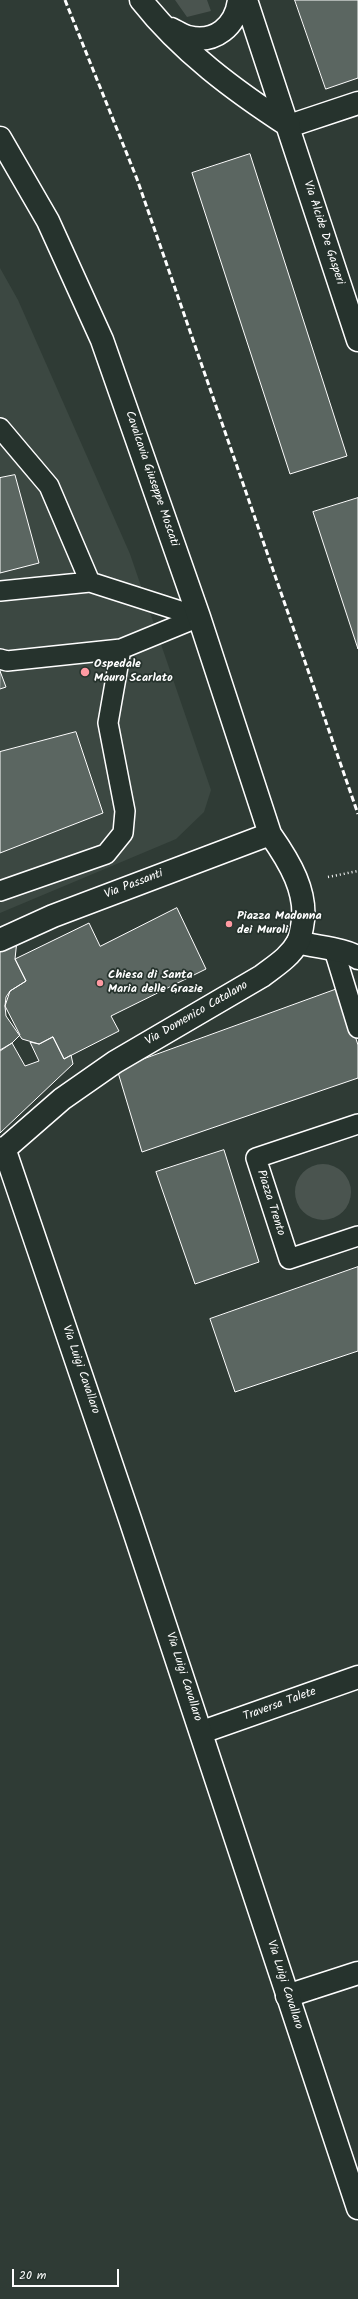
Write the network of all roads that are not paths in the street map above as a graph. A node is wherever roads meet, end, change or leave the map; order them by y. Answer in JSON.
{"nodes":[{"id":1,"x":141,"y":0,"type":"edge"},
{"id":2,"x":239,"y":0,"type":"edge"},
{"id":3,"x":246,"y":0,"type":"edge"},
{"id":4,"x":159,"y":23,"type":"junction"},
{"id":5,"x":358,"y":103,"type":"edge"},
{"id":6,"x":289,"y":126,"type":"junction"},
{"id":7,"x":0,"y":138,"type":"edge"},
{"id":8,"x":358,"y":340,"type":"edge"},
{"id":9,"x":0,"y":428,"type":"edge"},
{"id":10,"x":90,"y":582,"type":"junction"},
{"id":11,"x":0,"y":591,"type":"edge"},
{"id":12,"x":199,"y":617,"type":"junction"},
{"id":13,"x":121,"y":649,"type":"junction"},
{"id":14,"x":0,"y":659,"type":"edge"},
{"id":15,"x":270,"y":834,"type":"junction"},
{"id":16,"x":0,"y":891,"type":"edge"},
{"id":17,"x":0,"y":940,"type":"edge"},
{"id":18,"x":298,"y":942,"type":"junction"},
{"id":19,"x":334,"y":950,"type":"junction"},
{"id":20,"x":358,"y":958,"type":"edge"},
{"id":21,"x":358,"y":1028,"type":"edge"},
{"id":22,"x":358,"y":1124,"type":"edge"},
{"id":23,"x":2,"y":1151,"type":"edge"},
{"id":24,"x":358,"y":1236,"type":"edge"},
{"id":25,"x":358,"y":1677,"type":"edge"},
{"id":26,"x":202,"y":1732,"type":"junction"},
{"id":27,"x":358,"y":1973,"type":"edge"},
{"id":28,"x":287,"y":1996,"type":"junction"},
{"id":29,"x":358,"y":2208,"type":"edge"}],
"edges":[{"from":1,"to":4,"type":"street"},
{"from":2,"to":4,"type":"street"},
{"from":3,"to":6,"type":"street","name":"Via Alcide De Gasperi"},
{"from":4,"to":6,"type":"street"},
{"from":5,"to":6,"type":"street"},
{"from":6,"to":8,"type":"street","name":"Via Alcide De Gasperi"},
{"from":7,"to":12,"type":"street","name":"Cavalcavia Giuseppe Moscati"},
{"from":9,"to":10,"type":"lane"},
{"from":10,"to":11,"type":"lane"},
{"from":10,"to":12,"type":"lane"},
{"from":12,"to":13,"type":"lane"},
{"from":12,"to":15,"type":"street","name":"Cavalcavia Giuseppe Moscati"},
{"from":13,"to":14,"type":"lane"},
{"from":13,"to":16,"type":"lane"},
{"from":15,"to":17,"type":"street","name":"Via Passanti"},
{"from":15,"to":18,"type":"street","name":"Via Domenico Catalano"},
{"from":18,"to":19,"type":"street"},
{"from":18,"to":23,"type":"street","name":"Via Domenico Catalano"},
{"from":19,"to":20,"type":"street"},
{"from":19,"to":21,"type":"lane"},
{"from":22,"to":24,"type":"lane","name":"Piazza Trento"},
{"from":23,"to":26,"type":"street","name":"Via Luigi Cavallaro"},
{"from":25,"to":26,"type":"street","name":"Traversa Talete"},
{"from":26,"to":28,"type":"street","name":"Via Luigi Cavallaro"},
{"from":27,"to":28,"type":"street"},
{"from":28,"to":29,"type":"street","name":"Via Luigi Cavallaro"}]}
